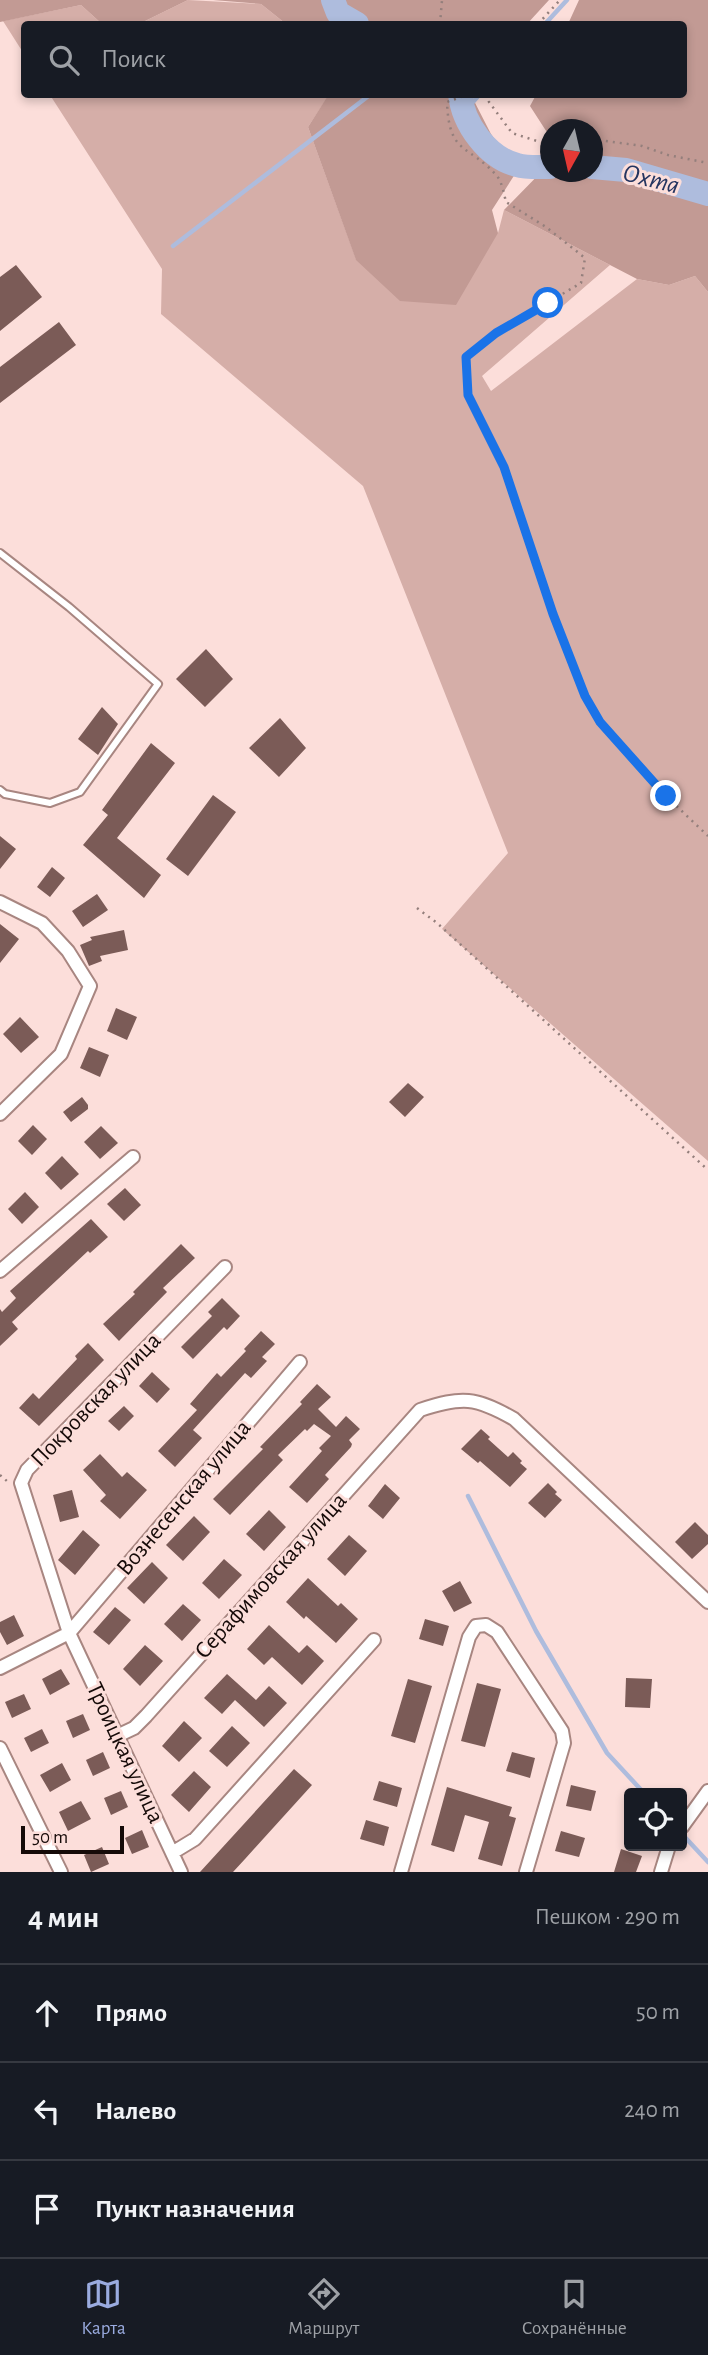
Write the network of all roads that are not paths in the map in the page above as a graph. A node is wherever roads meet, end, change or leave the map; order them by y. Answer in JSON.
{"nodes":[{"id":1,"x":0,"y":553,"type":"edge"},
{"id":2,"x":0,"y":790,"type":"edge"},
{"id":3,"x":0,"y":902,"type":"edge"},
{"id":4,"x":0,"y":1114,"type":"edge"},
{"id":5,"x":133,"y":1157,"type":"dead end"},
{"id":6,"x":226,"y":1267,"type":"dead end"},
{"id":7,"x":0,"y":1271,"type":"edge"},
{"id":8,"x":300,"y":1362,"type":"dead end"},
{"id":9,"x":708,"y":1602,"type":"edge"},
{"id":10,"x":69,"y":1633,"type":"junction"},
{"id":11,"x":374,"y":1640,"type":"dead end"},
{"id":12,"x":1,"y":1666,"type":"edge"},
{"id":13,"x":117,"y":1736,"type":"junction"},
{"id":14,"x":0,"y":1748,"type":"edge"},
{"id":15,"x":708,"y":1791,"type":"edge"},
{"id":16,"x":687,"y":1819,"type":"edge"},
{"id":17,"x":668,"y":1851,"type":"edge"},
{"id":18,"x":172,"y":1853,"type":"junction"},
{"id":19,"x":61,"y":1872,"type":"edge"},
{"id":20,"x":181,"y":1872,"type":"edge"},
{"id":21,"x":401,"y":1872,"type":"edge"},
{"id":22,"x":526,"y":1872,"type":"edge"},
{"id":23,"x":662,"y":1872,"type":"edge"}],
"edges":[{"from":1,"to":2,"type":"lane"},
{"from":3,"to":4,"type":"street"},
{"from":5,"to":7,"type":"street"},
{"from":6,"to":10,"type":"street","name":"Покровская улица"},
{"from":8,"to":10,"type":"street","name":"Вознесенская улица"},
{"from":9,"to":13,"type":"street","name":"Серафимовская улица"},
{"from":10,"to":12,"type":"street"},
{"from":10,"to":13,"type":"street","name":"Троицкая улица"},
{"from":11,"to":18,"type":"street"},
{"from":13,"to":18,"type":"street","name":"Троицкая улица"},
{"from":14,"to":19,"type":"street"},
{"from":15,"to":16,"type":"street"},
{"from":17,"to":23,"type":"street"},
{"from":18,"to":20,"type":"street","name":"Троицкая улица"},
{"from":21,"to":22,"type":"street"}]}
